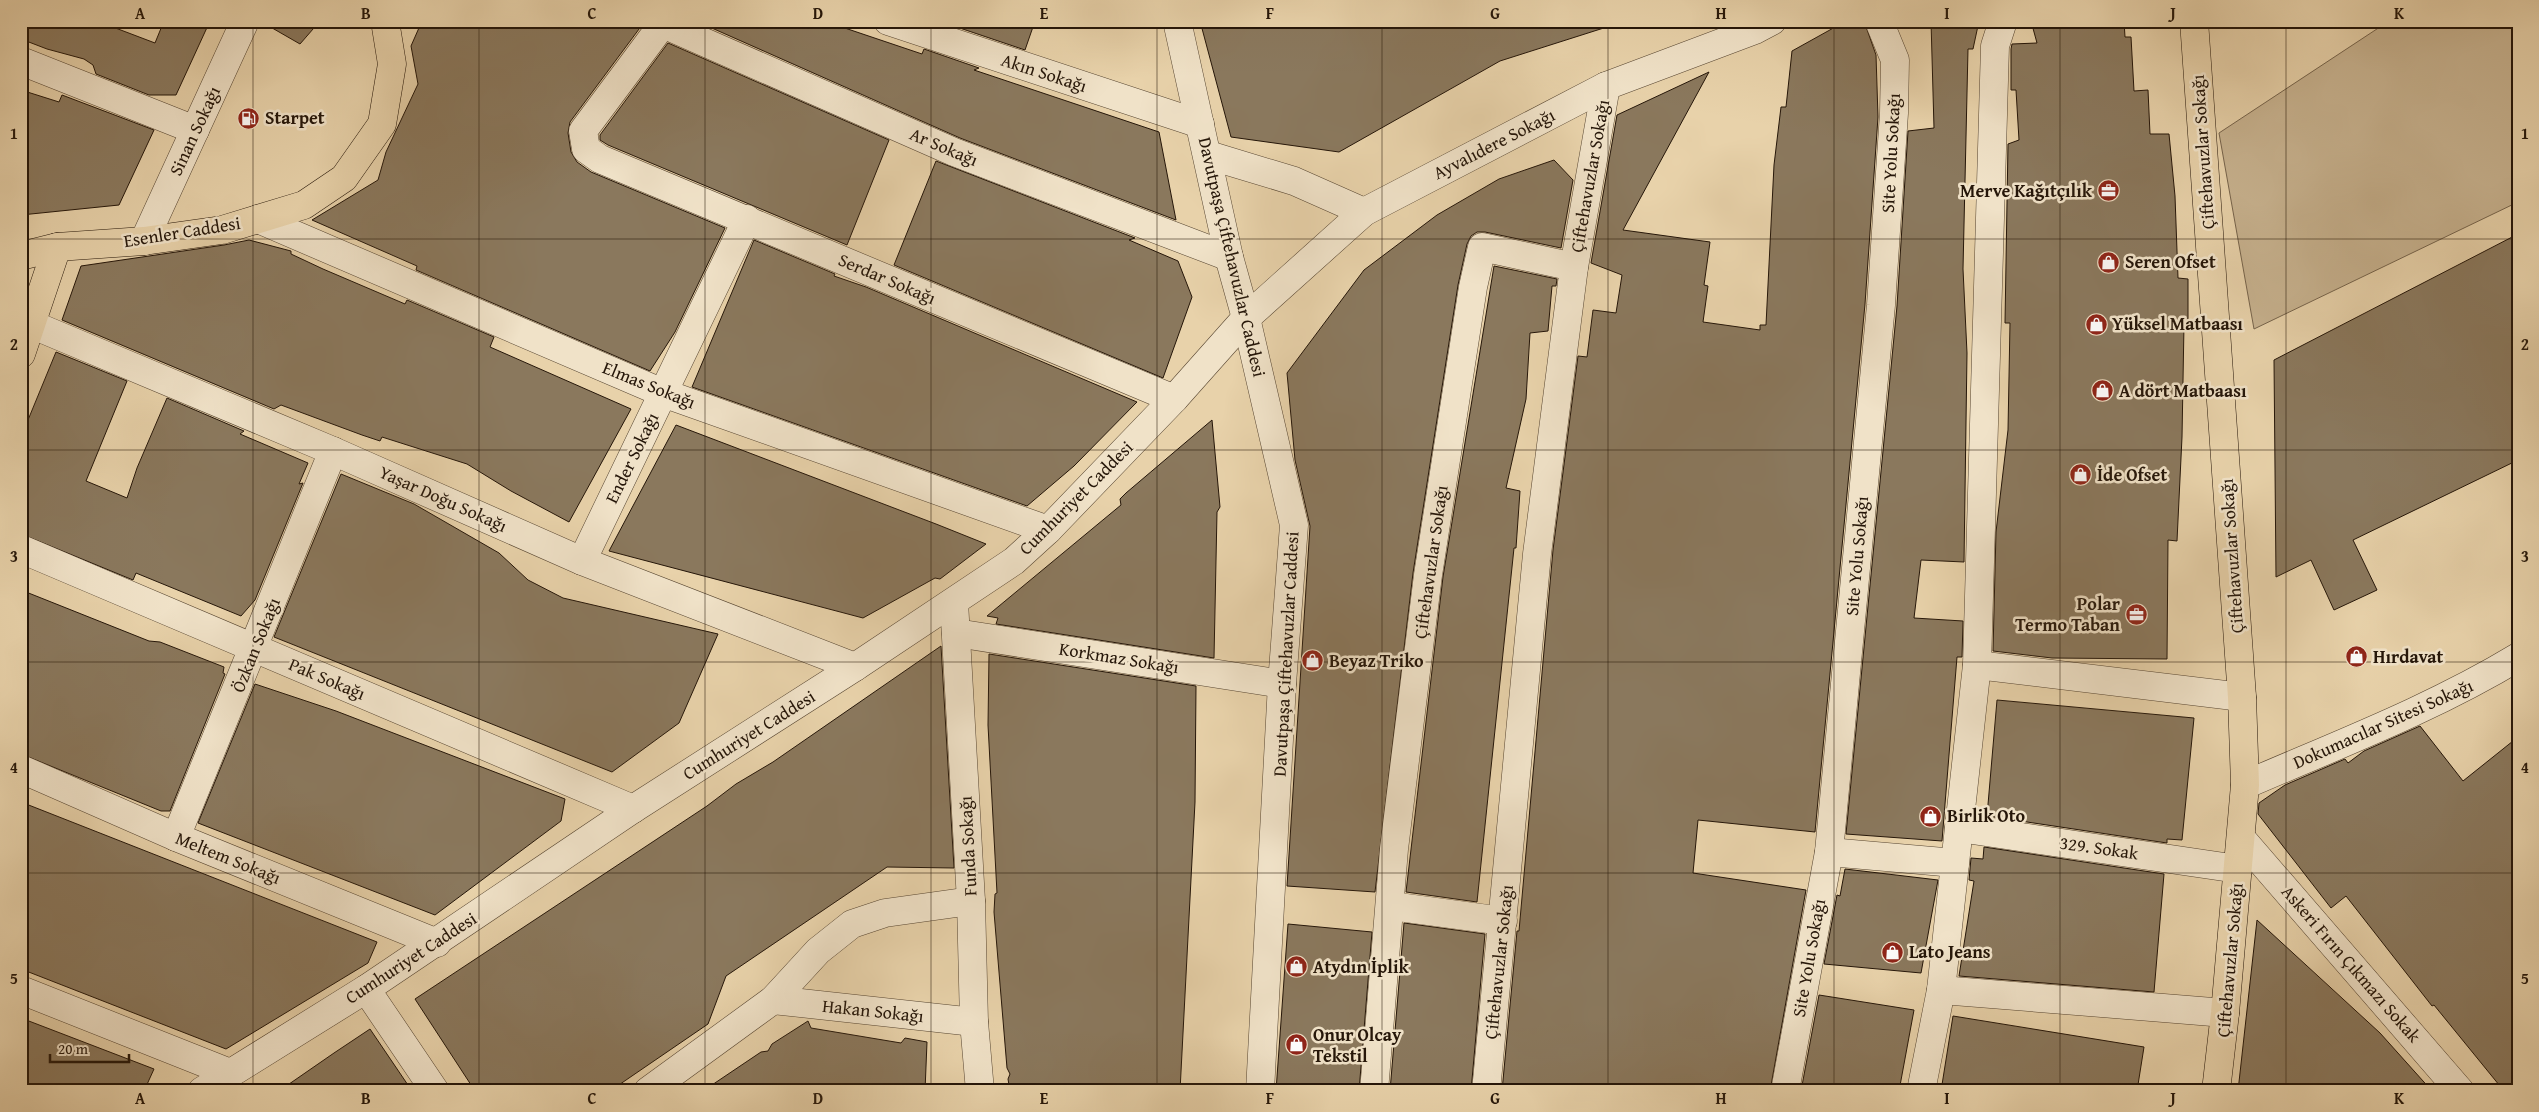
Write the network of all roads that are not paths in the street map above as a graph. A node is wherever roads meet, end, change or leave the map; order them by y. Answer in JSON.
{"nodes":[{"id":1,"x":246,"y":21,"type":"edge"},
{"id":2,"x":385,"y":21,"type":"edge"},
{"id":3,"x":888,"y":21,"type":"edge"},
{"id":4,"x":1177,"y":21,"type":"edge"},
{"id":5,"x":1772,"y":21,"type":"edge"},
{"id":6,"x":1879,"y":21,"type":"edge"},
{"id":7,"x":2003,"y":21,"type":"edge"},
{"id":8,"x":2194,"y":21,"type":"edge"},
{"id":9,"x":664,"y":22,"type":"edge"},
{"id":10,"x":21,"y":61,"type":"edge"},
{"id":11,"x":1606,"y":86,"type":"junction"},
{"id":12,"x":1200,"y":124,"type":"junction"},
{"id":13,"x":195,"y":130,"type":"junction"},
{"id":14,"x":1208,"y":155,"type":"junction"},
{"id":15,"x":1364,"y":212,"type":"junction"},
{"id":16,"x":258,"y":219,"type":"junction"},
{"id":17,"x":747,"y":219,"type":"junction"},
{"id":18,"x":144,"y":241,"type":"junction"},
{"id":19,"x":57,"y":246,"type":"junction"},
{"id":20,"x":21,"y":256,"type":"edge"},
{"id":21,"x":1229,"y":257,"type":"junction"},
{"id":22,"x":1574,"y":267,"type":"junction"},
{"id":23,"x":27,"y":318,"type":"edge"},
{"id":24,"x":1246,"y":318,"type":"junction"},
{"id":25,"x":21,"y":354,"type":"edge"},
{"id":26,"x":663,"y":393,"type":"junction"},
{"id":27,"x":1174,"y":399,"type":"junction"},
{"id":28,"x":333,"y":451,"type":"junction"},
{"id":29,"x":1048,"y":530,"type":"junction"},
{"id":30,"x":21,"y":550,"type":"edge"},
{"id":31,"x":582,"y":561,"type":"junction"},
{"id":32,"x":954,"y":602,"type":"junction"},
{"id":33,"x":956,"y":632,"type":"junction"},
{"id":34,"x":255,"y":648,"type":"junction"},
{"id":35,"x":2518,"y":657,"type":"edge"},
{"id":36,"x":1977,"y":665,"type":"junction"},
{"id":37,"x":855,"y":667,"type":"junction"},
{"id":38,"x":1282,"y":684,"type":"junction"},
{"id":39,"x":2242,"y":697,"type":"junction"},
{"id":40,"x":21,"y":769,"type":"edge"},
{"id":41,"x":2245,"y":785,"type":"junction"},
{"id":42,"x":633,"y":809,"type":"junction"},
{"id":43,"x":1959,"y":828,"type":"junction"},
{"id":44,"x":176,"y":837,"type":"junction"},
{"id":45,"x":2241,"y":838,"type":"junction"},
{"id":46,"x":1829,"y":852,"type":"junction"},
{"id":47,"x":1955,"y":863,"type":"junction"},
{"id":48,"x":2238,"y":869,"type":"junction"},
{"id":49,"x":971,"y":901,"type":"junction"},
{"id":50,"x":1391,"y":906,"type":"junction"},
{"id":51,"x":1503,"y":920,"type":"junction"},
{"id":52,"x":437,"y":942,"type":"junction"},
{"id":53,"x":366,"y":989,"type":"junction"},
{"id":54,"x":21,"y":990,"type":"edge"},
{"id":55,"x":1941,"y":990,"type":"junction"},
{"id":56,"x":773,"y":1000,"type":"junction"},
{"id":57,"x":2225,"y":1013,"type":"junction"},
{"id":58,"x":974,"y":1022,"type":"junction"},
{"id":59,"x":230,"y":1073,"type":"junction"},
{"id":60,"x":202,"y":1091,"type":"edge"},
{"id":61,"x":435,"y":1091,"type":"edge"},
{"id":62,"x":648,"y":1091,"type":"edge"},
{"id":63,"x":980,"y":1091,"type":"edge"},
{"id":64,"x":1260,"y":1091,"type":"edge"},
{"id":65,"x":1374,"y":1091,"type":"edge"},
{"id":66,"x":1486,"y":1091,"type":"edge"},
{"id":67,"x":1785,"y":1091,"type":"edge"},
{"id":68,"x":1921,"y":1091,"type":"edge"},
{"id":69,"x":2216,"y":1091,"type":"edge"},
{"id":70,"x":2460,"y":1091,"type":"edge"}],
"edges":[{"from":1,"to":13,"type":"street","name":"Sinan Sokağı"},
{"from":2,"to":16,"type":"main road","name":"Esenler Caddesi"},
{"from":3,"to":12,"type":"street","name":"Akın Sokağı"},
{"from":4,"to":12,"type":"street","name":"Davutpaşa Çiftehavuzlar Caddesi"},
{"from":5,"to":11,"type":"street","name":"Ayvalıdere Sokağı"},
{"from":6,"to":46,"type":"street","name":"Site Yolu Sokağı"},
{"from":7,"to":36,"type":"street"},
{"from":8,"to":39,"type":"main road","name":"Çiftehavuzlar Sokağı"},
{"from":9,"to":17,"type":"street","name":"Serdar Sokağı"},
{"from":9,"to":21,"type":"street","name":"Ar Sokağı"},
{"from":10,"to":13,"type":"street"},
{"from":11,"to":15,"type":"street","name":"Ayvalıdere Sokağı"},
{"from":11,"to":22,"type":"street","name":"Çiftehavuzlar Sokağı"},
{"from":12,"to":14,"type":"street","name":"Davutpaşa Çiftehavuzlar Caddesi"},
{"from":13,"to":18,"type":"street","name":"Sinan Sokağı"},
{"from":14,"to":15,"type":"street"},
{"from":14,"to":21,"type":"street","name":"Davutpaşa Çiftehavuzlar Caddesi"},
{"from":15,"to":24,"type":"street","name":"Ayvalıdere Sokağı"},
{"from":16,"to":18,"type":"main road","name":"Esenler Caddesi"},
{"from":16,"to":26,"type":"street","name":"Elmas Sokağı"},
{"from":17,"to":26,"type":"street","name":"Ender Sokağı"},
{"from":17,"to":27,"type":"street","name":"Serdar Sokağı"},
{"from":18,"to":19,"type":"main road","name":"Esenler Caddesi"},
{"from":19,"to":20,"type":"main road","name":"Esenler Caddesi"},
{"from":19,"to":23,"type":"main road"},
{"from":21,"to":24,"type":"street","name":"Davutpaşa Çiftehavuzlar Caddesi"},
{"from":22,"to":50,"type":"street","name":"Çiftehavuzlar Sokağı"},
{"from":22,"to":51,"type":"street","name":"Çiftehavuzlar Sokağı"},
{"from":23,"to":25,"type":"main road"},
{"from":23,"to":28,"type":"street","name":"Yaşar Doğu Sokağı"},
{"from":24,"to":27,"type":"street","name":"Cumhuriyet Caddesi"},
{"from":24,"to":38,"type":"street","name":"Davutpaşa Çiftehavuzlar Caddesi"},
{"from":26,"to":29,"type":"street","name":"Elmas Sokağı"},
{"from":26,"to":31,"type":"street","name":"Ender Sokağı"},
{"from":27,"to":29,"type":"street","name":"Cumhuriyet Caddesi"},
{"from":28,"to":31,"type":"street","name":"Yaşar Doğu Sokağı"},
{"from":28,"to":34,"type":"street","name":"Özkan Sokağı"},
{"from":29,"to":32,"type":"street","name":"Cumhuriyet Caddesi"},
{"from":30,"to":34,"type":"street","name":"Pak Sokağı"},
{"from":31,"to":37,"type":"street","name":"Yaşar Doğu Sokağı"},
{"from":32,"to":33,"type":"street","name":"Funda Sokağı"},
{"from":32,"to":37,"type":"street","name":"Cumhuriyet Caddesi"},
{"from":33,"to":38,"type":"street","name":"Korkmaz Sokağı"},
{"from":33,"to":49,"type":"street","name":"Funda Sokağı"},
{"from":34,"to":42,"type":"street","name":"Pak Sokağı"},
{"from":34,"to":44,"type":"street","name":"Özkan Sokağı"},
{"from":35,"to":41,"type":"street","name":"Dokumacılar Sitesi Sokağı"},
{"from":36,"to":39,"type":"street"},
{"from":36,"to":43,"type":"street"},
{"from":37,"to":42,"type":"street","name":"Cumhuriyet Caddesi"},
{"from":38,"to":64,"type":"street","name":"Davutpaşa Çiftehavuzlar Caddesi"},
{"from":39,"to":41,"type":"main road","name":"Çiftehavuzlar Sokağı"},
{"from":40,"to":44,"type":"street","name":"Meltem Sokağı"},
{"from":41,"to":45,"type":"main road","name":"Çiftehavuzlar Sokağı"},
{"from":42,"to":52,"type":"street","name":"Cumhuriyet Caddesi"},
{"from":43,"to":47,"type":"street"},
{"from":43,"to":48,"type":"street","name":"329. Sokak"},
{"from":44,"to":52,"type":"street","name":"Meltem Sokağı"},
{"from":45,"to":48,"type":"main road","name":"Çiftehavuzlar Sokağı"},
{"from":45,"to":70,"type":"street","name":"Askeri Fırın Çıkmazı Sokak"},
{"from":46,"to":47,"type":"street"},
{"from":46,"to":67,"type":"street","name":"Site Yolu Sokağı"},
{"from":47,"to":55,"type":"street"},
{"from":48,"to":57,"type":"main road","name":"Çiftehavuzlar Sokağı"},
{"from":49,"to":56,"type":"street"},
{"from":49,"to":58,"type":"street","name":"Funda Sokağı"},
{"from":50,"to":51,"type":"street"},
{"from":50,"to":65,"type":"street","name":"Çiftehavuzlar Sokağı"},
{"from":51,"to":66,"type":"street","name":"Çiftehavuzlar Sokağı"},
{"from":52,"to":53,"type":"street","name":"Cumhuriyet Caddesi"},
{"from":53,"to":59,"type":"street","name":"Cumhuriyet Caddesi"},
{"from":53,"to":61,"type":"street"},
{"from":54,"to":59,"type":"street"},
{"from":55,"to":57,"type":"street"},
{"from":55,"to":68,"type":"street"},
{"from":56,"to":58,"type":"street","name":"Hakan Sokağı"},
{"from":56,"to":62,"type":"street"},
{"from":57,"to":69,"type":"main road","name":"Çiftehavuzlar Sokağı"},
{"from":58,"to":63,"type":"street","name":"Funda Sokağı"},
{"from":59,"to":60,"type":"street","name":"Cumhuriyet Caddesi"}]}
